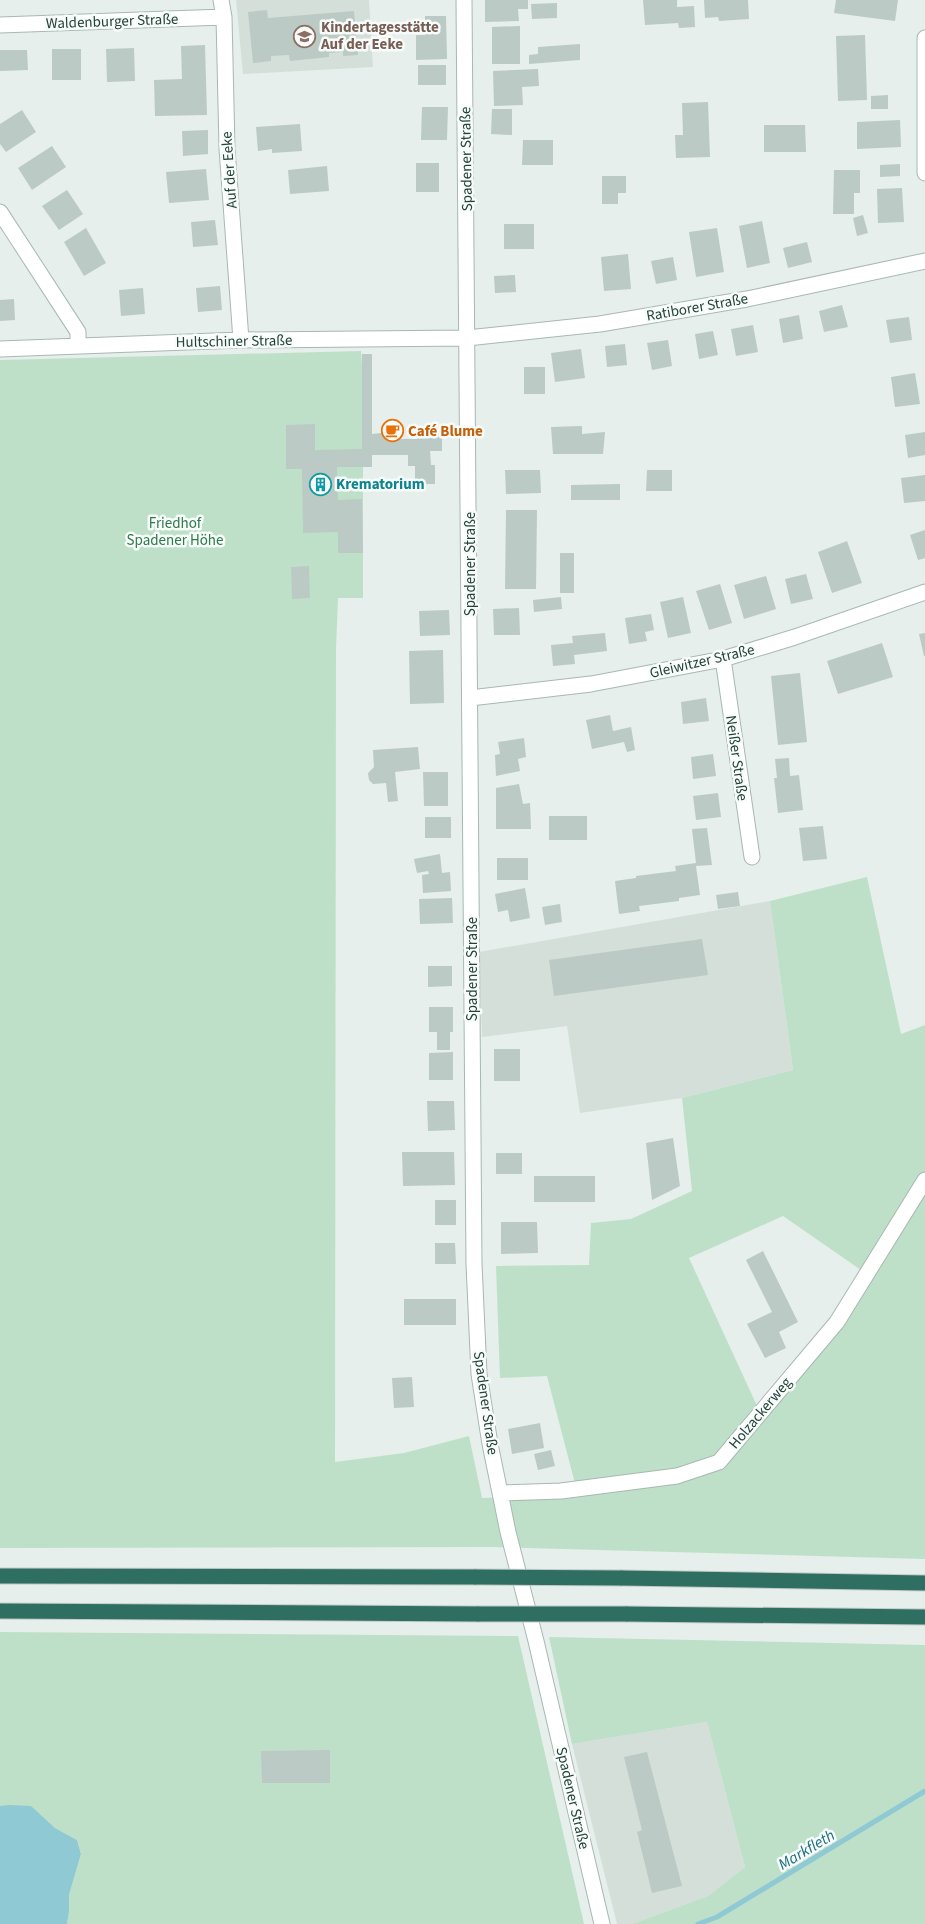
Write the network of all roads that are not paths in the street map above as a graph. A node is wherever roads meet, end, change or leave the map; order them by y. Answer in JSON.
{"nodes":[{"id":1,"x":221,"y":0,"type":"edge"},
{"id":2,"x":464,"y":0,"type":"edge"},
{"id":3,"x":224,"y":17,"type":"junction"},
{"id":4,"x":0,"y":25,"type":"edge"},
{"id":5,"x":925,"y":38,"type":"edge"},
{"id":6,"x":925,"y":173,"type":"edge"},
{"id":7,"x":0,"y":212,"type":"edge"},
{"id":8,"x":925,"y":261,"type":"edge"},
{"id":9,"x":467,"y":338,"type":"junction"},
{"id":10,"x":241,"y":340,"type":"junction"},
{"id":11,"x":78,"y":346,"type":"junction"},
{"id":12,"x":0,"y":349,"type":"edge"},
{"id":13,"x":925,"y":592,"type":"edge"},
{"id":14,"x":723,"y":660,"type":"junction"},
{"id":15,"x":470,"y":698,"type":"junction"},
{"id":16,"x":752,"y":857,"type":"dead end"},
{"id":17,"x":925,"y":1180,"type":"edge"},
{"id":18,"x":500,"y":1493,"type":"junction"},
{"id":19,"x":0,"y":1576,"type":"edge"},
{"id":20,"x":925,"y":1583,"type":"edge"},
{"id":21,"x":0,"y":1612,"type":"edge"},
{"id":22,"x":925,"y":1618,"type":"edge"},
{"id":23,"x":602,"y":1924,"type":"edge"}],
"edges":[{"from":1,"to":3,"type":"street","name":"Auf der Eeke"},
{"from":2,"to":9,"type":"street","name":"Spadener Straße"},
{"from":3,"to":4,"type":"street","name":"Waldenburger Straße"},
{"from":3,"to":10,"type":"street","name":"Auf der Eeke"},
{"from":5,"to":6,"type":"street"},
{"from":7,"to":11,"type":"street"},
{"from":8,"to":9,"type":"street","name":"Ratiborer Straße"},
{"from":9,"to":10,"type":"street","name":"Hultschiner Straße"},
{"from":9,"to":15,"type":"street","name":"Spadener Straße"},
{"from":10,"to":11,"type":"street","name":"Hultschiner Straße"},
{"from":11,"to":12,"type":"street","name":"Hultschiner Straße"},
{"from":13,"to":14,"type":"street","name":"Gleiwitzer Straße"},
{"from":14,"to":15,"type":"street","name":"Gleiwitzer Straße"},
{"from":14,"to":16,"type":"street","name":"Neißer Straße"},
{"from":15,"to":18,"type":"street","name":"Spadener Straße"},
{"from":17,"to":18,"type":"street","name":"Holzackerweg"},
{"from":18,"to":23,"type":"street","name":"Spadener Straße"},
{"from":19,"to":20,"type":"highway","bridge":true},
{"from":21,"to":22,"type":"highway","bridge":true}]}
